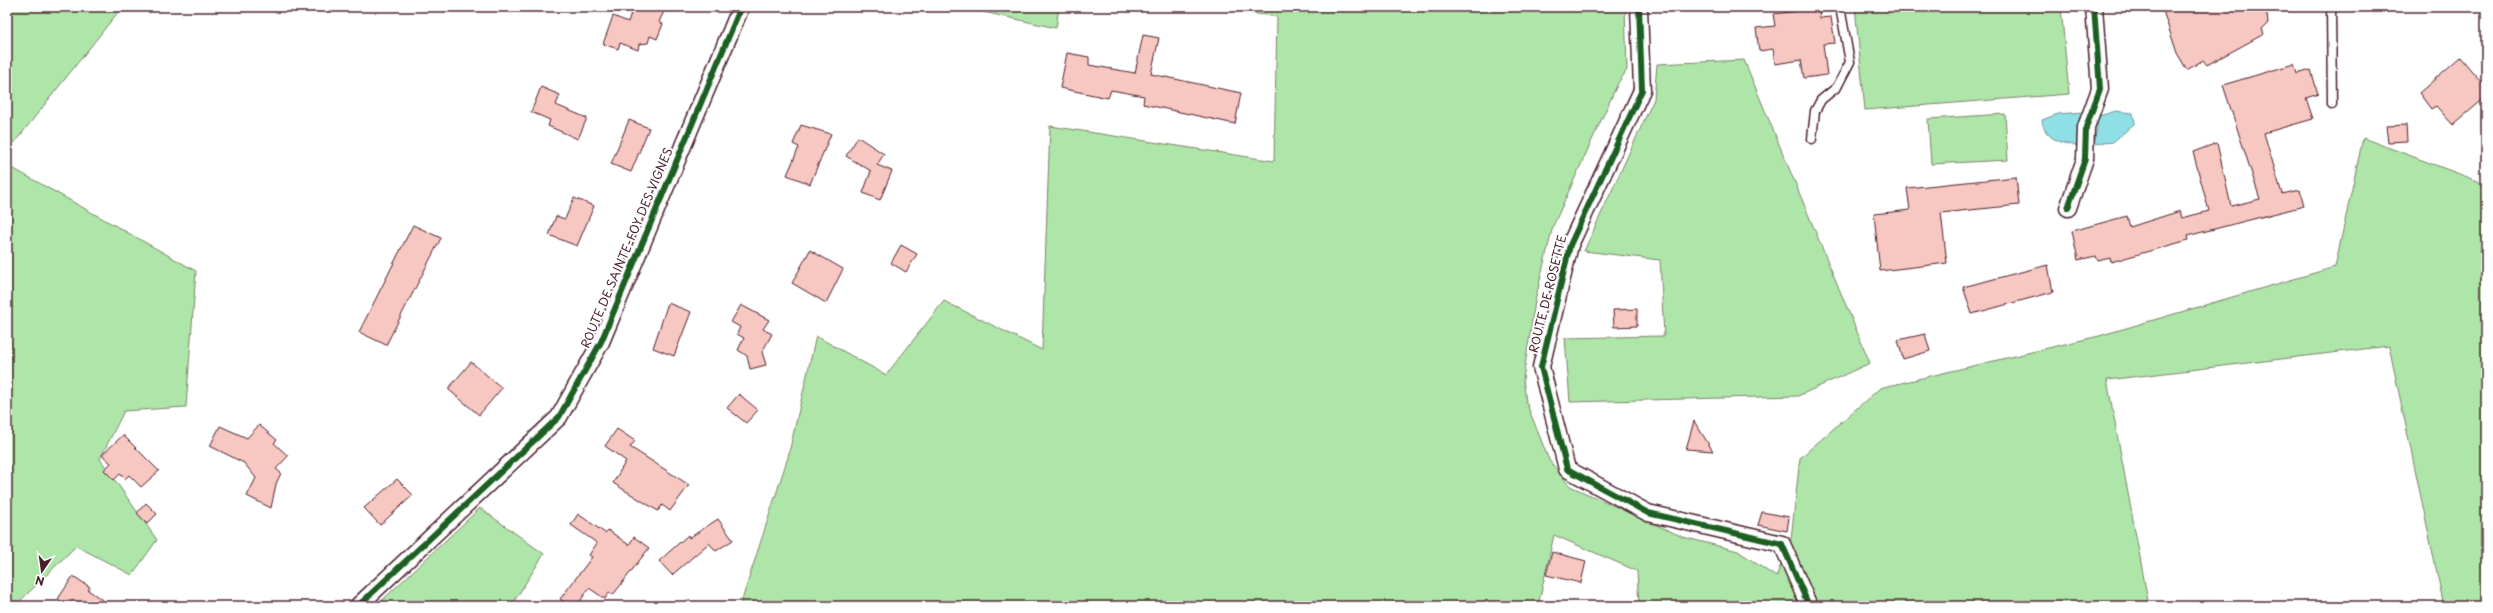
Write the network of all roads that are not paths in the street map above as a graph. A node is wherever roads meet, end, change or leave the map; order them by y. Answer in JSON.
{"nodes":[{"id":1,"x":741,"y":7,"type":"edge"},
{"id":2,"x":1640,"y":7,"type":"edge"},
{"id":3,"x":1840,"y":7,"type":"edge"},
{"id":4,"x":2094,"y":7,"type":"edge"},
{"id":5,"x":2331,"y":7,"type":"edge"},
{"id":6,"x":2332,"y":104,"type":"dead end"},
{"id":7,"x":1812,"y":139,"type":"dead end"},
{"id":8,"x":2068,"y":208,"type":"dead end"},
{"id":9,"x":358,"y":606,"type":"edge"},
{"id":10,"x":1809,"y":606,"type":"edge"}],
"edges":[{"from":1,"to":9,"type":"street","name":"ROUTE DE SAINTE-FOY DES VIGNES"},
{"from":2,"to":10,"type":"street","name":"ROUTE DE ROSETTE"},
{"from":3,"to":7,"type":"lane"},
{"from":4,"to":8,"type":"street"},
{"from":5,"to":6,"type":"lane"}]}
